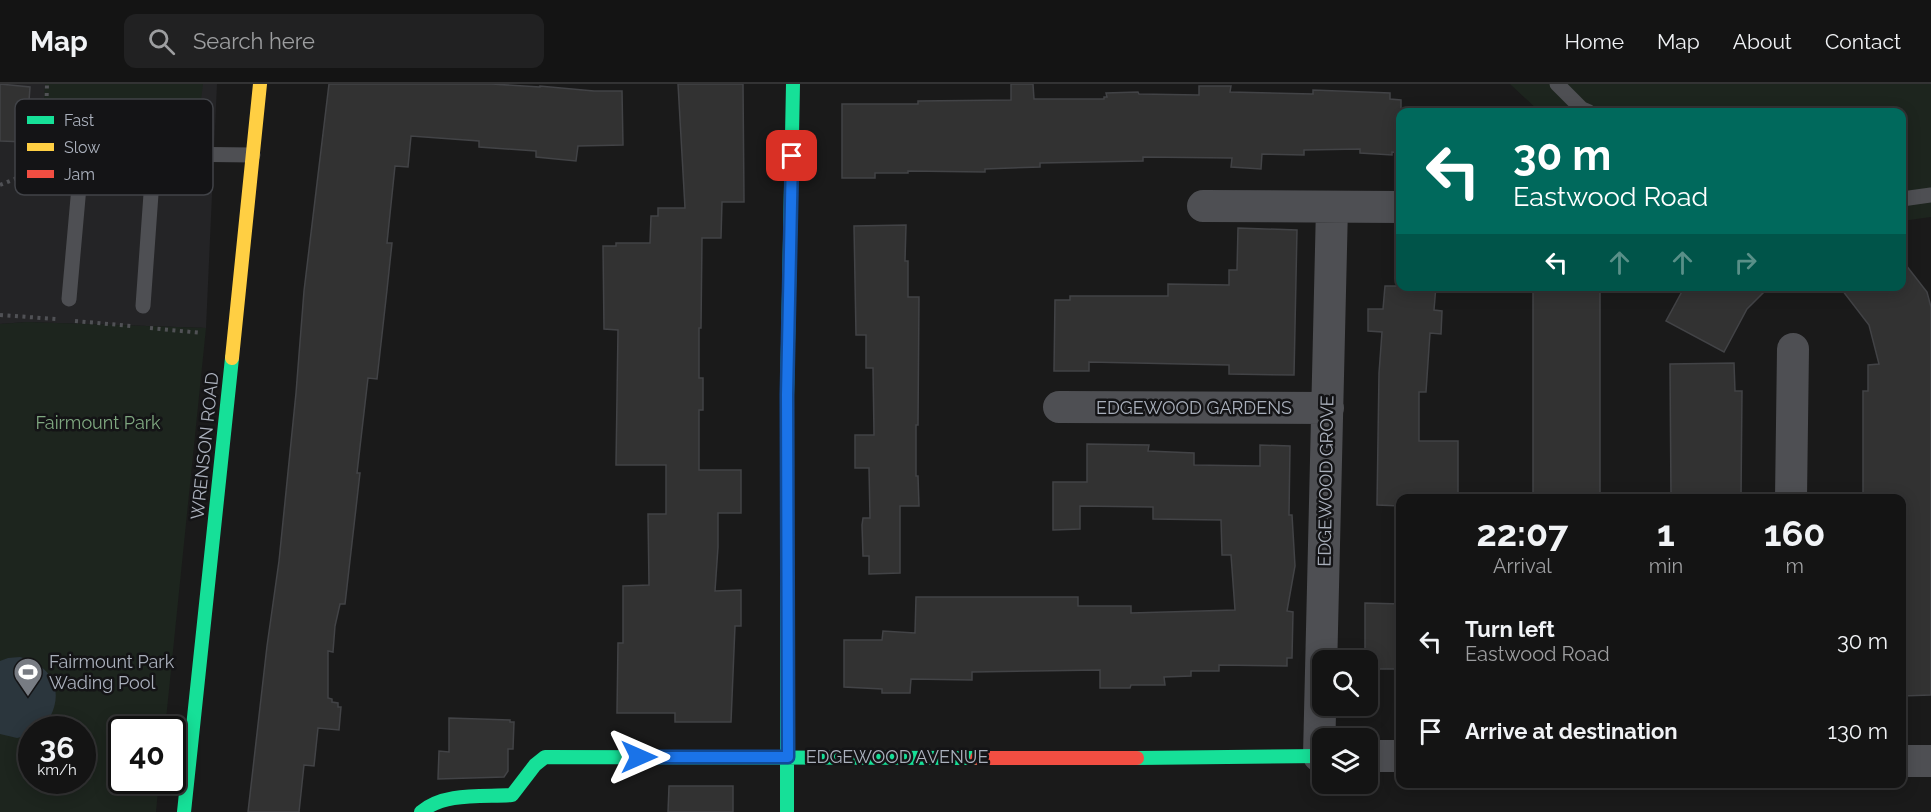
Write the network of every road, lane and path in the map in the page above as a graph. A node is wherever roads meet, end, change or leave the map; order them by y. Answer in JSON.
{"nodes":[{"id":1,"x":47,"y":84,"type":"edge"},
{"id":2,"x":260,"y":84,"type":"edge"},
{"id":3,"x":793,"y":84,"type":"edge"},
{"id":4,"x":1557,"y":84,"type":"edge"},
{"id":5,"x":47,"y":99,"type":"edge"},
{"id":6,"x":1581,"y":108,"type":"edge"},
{"id":7,"x":213,"y":153,"type":"edge"},
{"id":8,"x":254,"y":154,"type":"junction"},
{"id":9,"x":78,"y":195,"type":"edge"},
{"id":10,"x":151,"y":195,"type":"edge"},
{"id":11,"x":1931,"y":195,"type":"edge"},
{"id":12,"x":1906,"y":198,"type":"edge"},
{"id":13,"x":1203,"y":206,"type":"dead end"},
{"id":14,"x":1332,"y":207,"type":"junction"},
{"id":15,"x":1396,"y":207,"type":"edge"},
{"id":16,"x":69,"y":299,"type":"dead end"},
{"id":17,"x":143,"y":306,"type":"dead end"},
{"id":18,"x":0,"y":315,"type":"edge"},
{"id":19,"x":57,"y":319,"type":"dead end"},
{"id":20,"x":68,"y":320,"type":"dead end"},
{"id":21,"x":234,"y":336,"type":"junction"},
{"id":22,"x":1793,"y":349,"type":"dead end"},
{"id":23,"x":1059,"y":407,"type":"dead end"},
{"id":24,"x":1328,"y":408,"type":"junction"},
{"id":25,"x":1791,"y":494,"type":"edge"},
{"id":26,"x":1322,"y":728,"type":"edge"},
{"id":27,"x":1312,"y":756,"type":"edge"},
{"id":28,"x":1378,"y":756,"type":"edge"},
{"id":29,"x":1396,"y":756,"type":"edge"},
{"id":30,"x":788,"y":757,"type":"junction"},
{"id":31,"x":1906,"y":761,"type":"edge"},
{"id":32,"x":1931,"y":761,"type":"edge"},
{"id":33,"x":184,"y":812,"type":"edge"},
{"id":34,"x":421,"y":812,"type":"edge"},
{"id":35,"x":787,"y":812,"type":"edge"}],
"edges":[{"from":1,"to":5,"type":"path"},
{"from":2,"to":8,"type":"street","name":"WRENSON ROAD"},
{"from":3,"to":30,"type":"street"},
{"from":4,"to":6,"type":"lane"},
{"from":7,"to":8,"type":"lane"},
{"from":8,"to":21,"type":"street","name":"WRENSON ROAD"},
{"from":9,"to":16,"type":"lane"},
{"from":10,"to":17,"type":"lane"},
{"from":11,"to":12,"type":"lane"},
{"from":13,"to":14,"type":"street"},
{"from":14,"to":15,"type":"street"},
{"from":14,"to":24,"type":"street","name":"EDGEWOOD GROVE"},
{"from":18,"to":19,"type":"path"},
{"from":20,"to":21,"type":"path"},
{"from":21,"to":33,"type":"street","name":"WRENSON ROAD"},
{"from":22,"to":25,"type":"street"},
{"from":23,"to":24,"type":"street","name":"EDGEWOOD GARDENS"},
{"from":24,"to":26,"type":"street","name":"EDGEWOOD GROVE"},
{"from":27,"to":30,"type":"street","name":"EDGEWOOD AVENUE"},
{"from":28,"to":29,"type":"street"},
{"from":30,"to":34,"type":"street","name":"EDGEWOOD AVENUE"},
{"from":30,"to":35,"type":"street"},
{"from":31,"to":32,"type":"street"}]}
